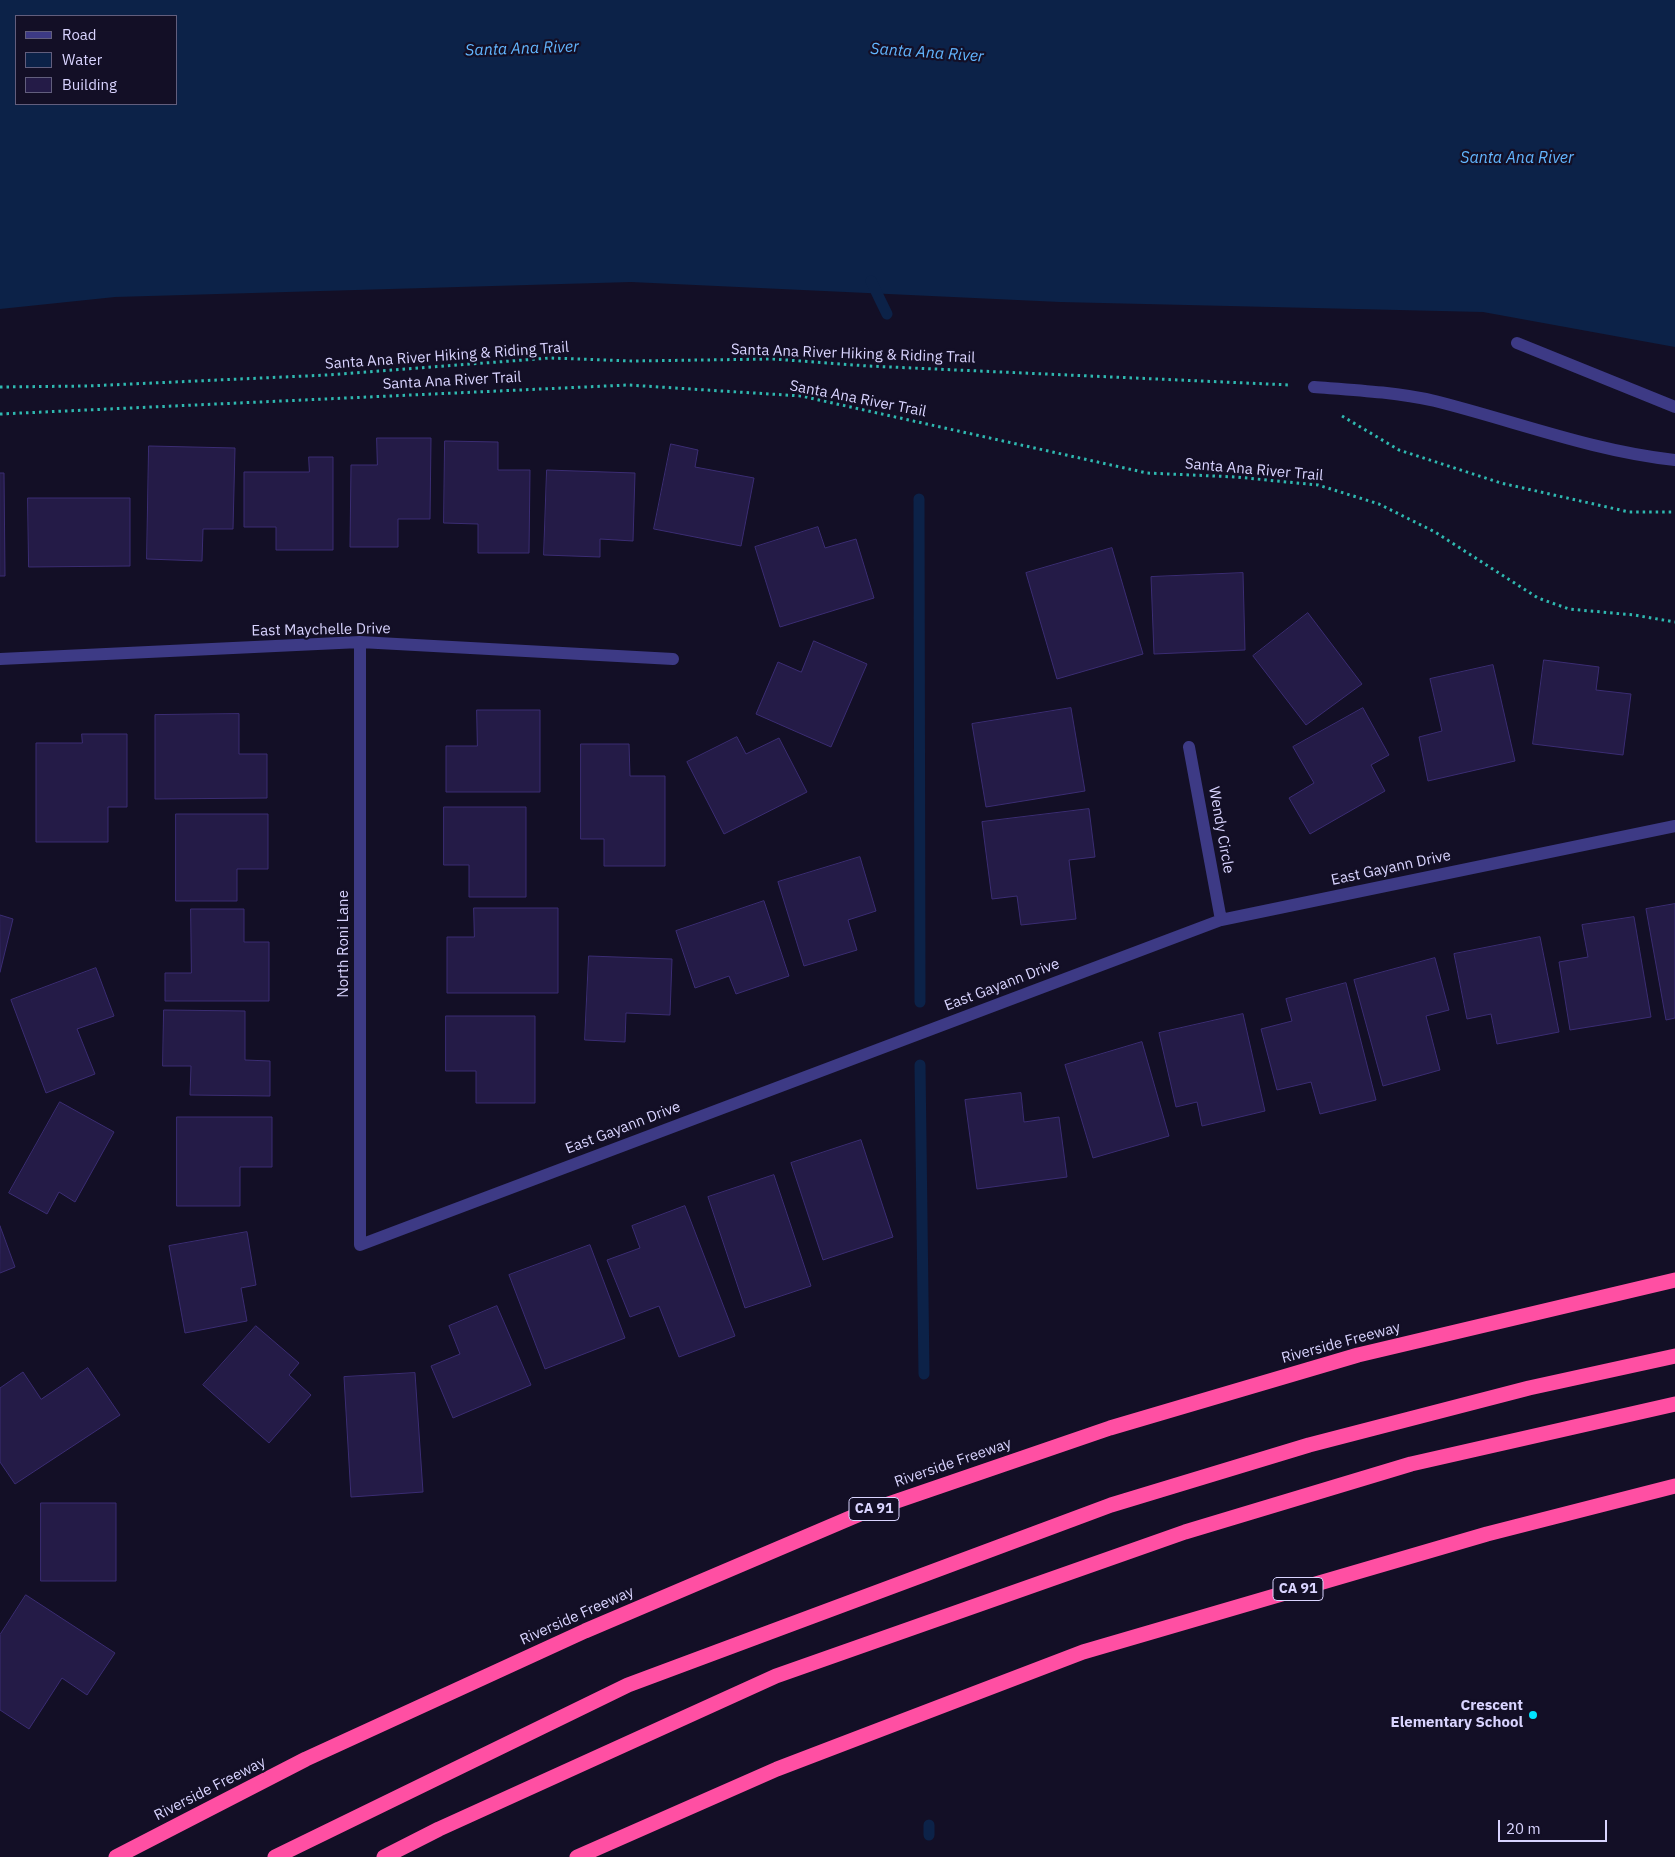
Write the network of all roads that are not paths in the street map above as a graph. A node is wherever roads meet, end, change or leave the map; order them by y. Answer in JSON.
{"nodes":[{"id":1,"x":1517,"y":343,"type":"dead end"},
{"id":2,"x":1314,"y":387,"type":"road end"},
{"id":3,"x":1675,"y":407,"type":"edge"},
{"id":4,"x":1675,"y":460,"type":"edge"},
{"id":5,"x":360,"y":642,"type":"junction"},
{"id":6,"x":0,"y":659,"type":"edge"},
{"id":7,"x":673,"y":659,"type":"dead end"},
{"id":8,"x":1189,"y":747,"type":"dead end"},
{"id":9,"x":1675,"y":826,"type":"edge"},
{"id":10,"x":1221,"y":920,"type":"junction"},
{"id":11,"x":360,"y":1245,"type":"joint"},
{"id":12,"x":1675,"y":1280,"type":"edge"},
{"id":13,"x":1675,"y":1356,"type":"edge"},
{"id":14,"x":1675,"y":1404,"type":"edge"},
{"id":15,"x":1675,"y":1486,"type":"edge"},
{"id":16,"x":116,"y":1857,"type":"edge"},
{"id":17,"x":274,"y":1857,"type":"edge"},
{"id":18,"x":384,"y":1857,"type":"edge"},
{"id":19,"x":577,"y":1857,"type":"edge"}],
"edges":[{"from":1,"to":3,"type":"street"},
{"from":2,"to":4,"type":"street"},
{"from":5,"to":6,"type":"street","name":"East Maychelle Drive"},
{"from":5,"to":7,"type":"street","name":"East Maychelle Drive"},
{"from":5,"to":11,"type":"street","name":"North Roni Lane"},
{"from":8,"to":10,"type":"street","name":"Wendy Circle"},
{"from":9,"to":10,"type":"street","name":"East Gayann Drive"},
{"from":10,"to":11,"type":"street","name":"East Gayann Drive"},
{"from":12,"to":16,"type":"highway","name":"Riverside Freeway","number":"CA 91"},
{"from":13,"to":17,"type":"highway"},
{"from":14,"to":18,"type":"highway"},
{"from":15,"to":19,"type":"highway","number":"CA 91"}]}
